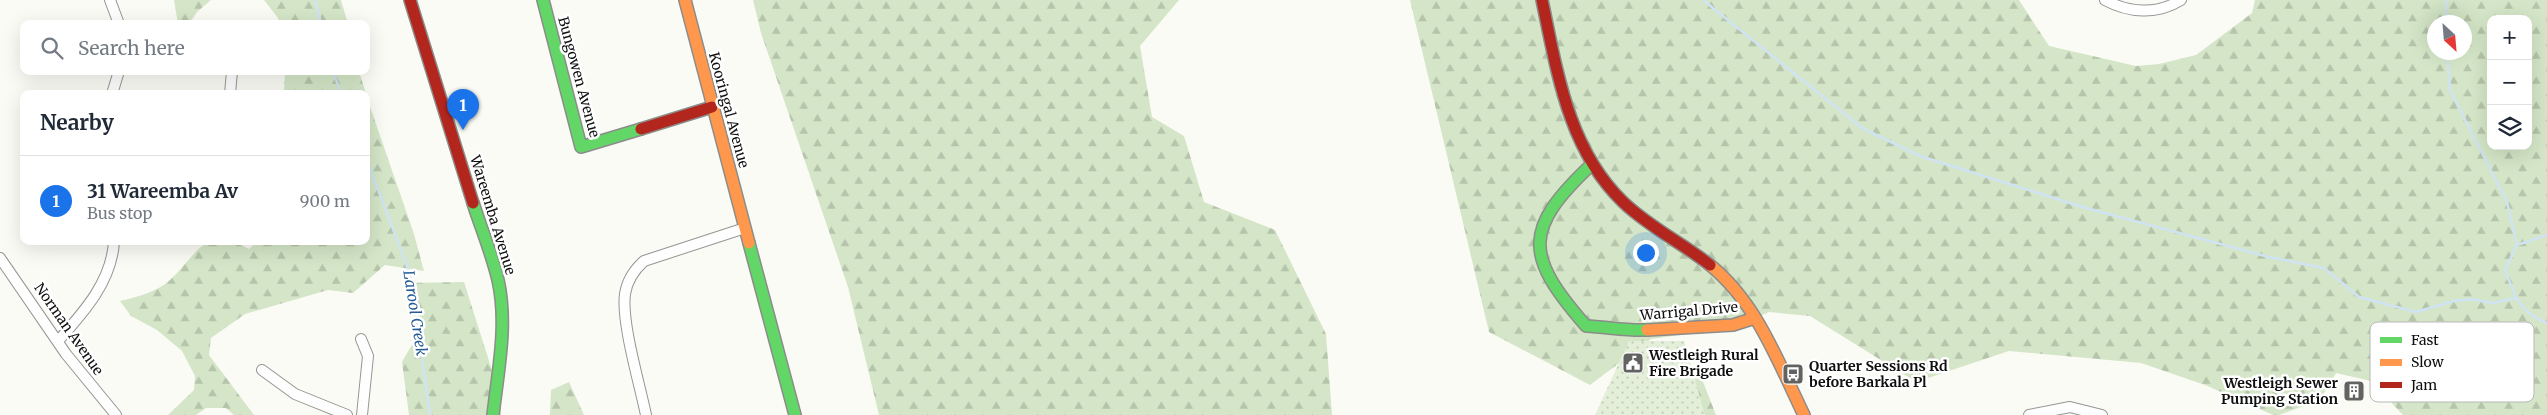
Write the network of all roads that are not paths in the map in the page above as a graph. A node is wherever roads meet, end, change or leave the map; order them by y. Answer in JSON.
{"nodes":[{"id":1,"x":110,"y":0,"type":"edge"},
{"id":2,"x":410,"y":0,"type":"edge"},
{"id":3,"x":543,"y":0,"type":"edge"},
{"id":4,"x":685,"y":0,"type":"edge"},
{"id":5,"x":1542,"y":0,"type":"edge"},
{"id":6,"x":2105,"y":0,"type":"edge"},
{"id":7,"x":2181,"y":0,"type":"edge"},
{"id":8,"x":118,"y":20,"type":"edge"},
{"id":9,"x":118,"y":75,"type":"edge"},
{"id":10,"x":232,"y":75,"type":"edge"},
{"id":11,"x":113,"y":90,"type":"edge"},
{"id":12,"x":230,"y":90,"type":"edge"},
{"id":13,"x":712,"y":107,"type":"junction"},
{"id":14,"x":1592,"y":164,"type":"junction"},
{"id":15,"x":745,"y":228,"type":"junction"},
{"id":16,"x":114,"y":245,"type":"edge"},
{"id":17,"x":0,"y":258,"type":"edge"},
{"id":18,"x":1755,"y":318,"type":"junction"},
{"id":19,"x":361,"y":339,"type":"dead end"},
{"id":20,"x":58,"y":341,"type":"junction"},
{"id":21,"x":262,"y":370,"type":"dead end"},
{"id":22,"x":116,"y":415,"type":"edge"},
{"id":23,"x":347,"y":415,"type":"edge"},
{"id":24,"x":362,"y":415,"type":"edge"},
{"id":25,"x":494,"y":415,"type":"edge"},
{"id":26,"x":646,"y":415,"type":"edge"},
{"id":27,"x":795,"y":415,"type":"edge"},
{"id":28,"x":1804,"y":415,"type":"edge"},
{"id":29,"x":2029,"y":415,"type":"edge"},
{"id":30,"x":2102,"y":415,"type":"edge"}],
"edges":[{"from":1,"to":8,"type":"street"},
{"from":2,"to":25,"type":"street","name":"Wareemba Avenue"},
{"from":3,"to":13,"type":"street","name":"Bungowen Avenue"},
{"from":4,"to":13,"type":"street","name":"Kooringal Avenue"},
{"from":5,"to":14,"type":"street"},
{"from":6,"to":7,"type":"street"},
{"from":9,"to":11,"type":"street"},
{"from":10,"to":12,"type":"street"},
{"from":13,"to":15,"type":"street","name":"Kooringal Avenue"},
{"from":14,"to":18,"type":"street"},
{"from":14,"to":18,"type":"street","name":"Warrigal Drive"},
{"from":15,"to":26,"type":"street"},
{"from":15,"to":27,"type":"street","name":"Kooringal Avenue"},
{"from":16,"to":20,"type":"street"},
{"from":17,"to":20,"type":"street","name":"Norman Avenue"},
{"from":18,"to":28,"type":"street"},
{"from":19,"to":24,"type":"street"},
{"from":20,"to":22,"type":"street","name":"Norman Avenue"},
{"from":21,"to":23,"type":"street"},
{"from":29,"to":30,"type":"street"}]}
